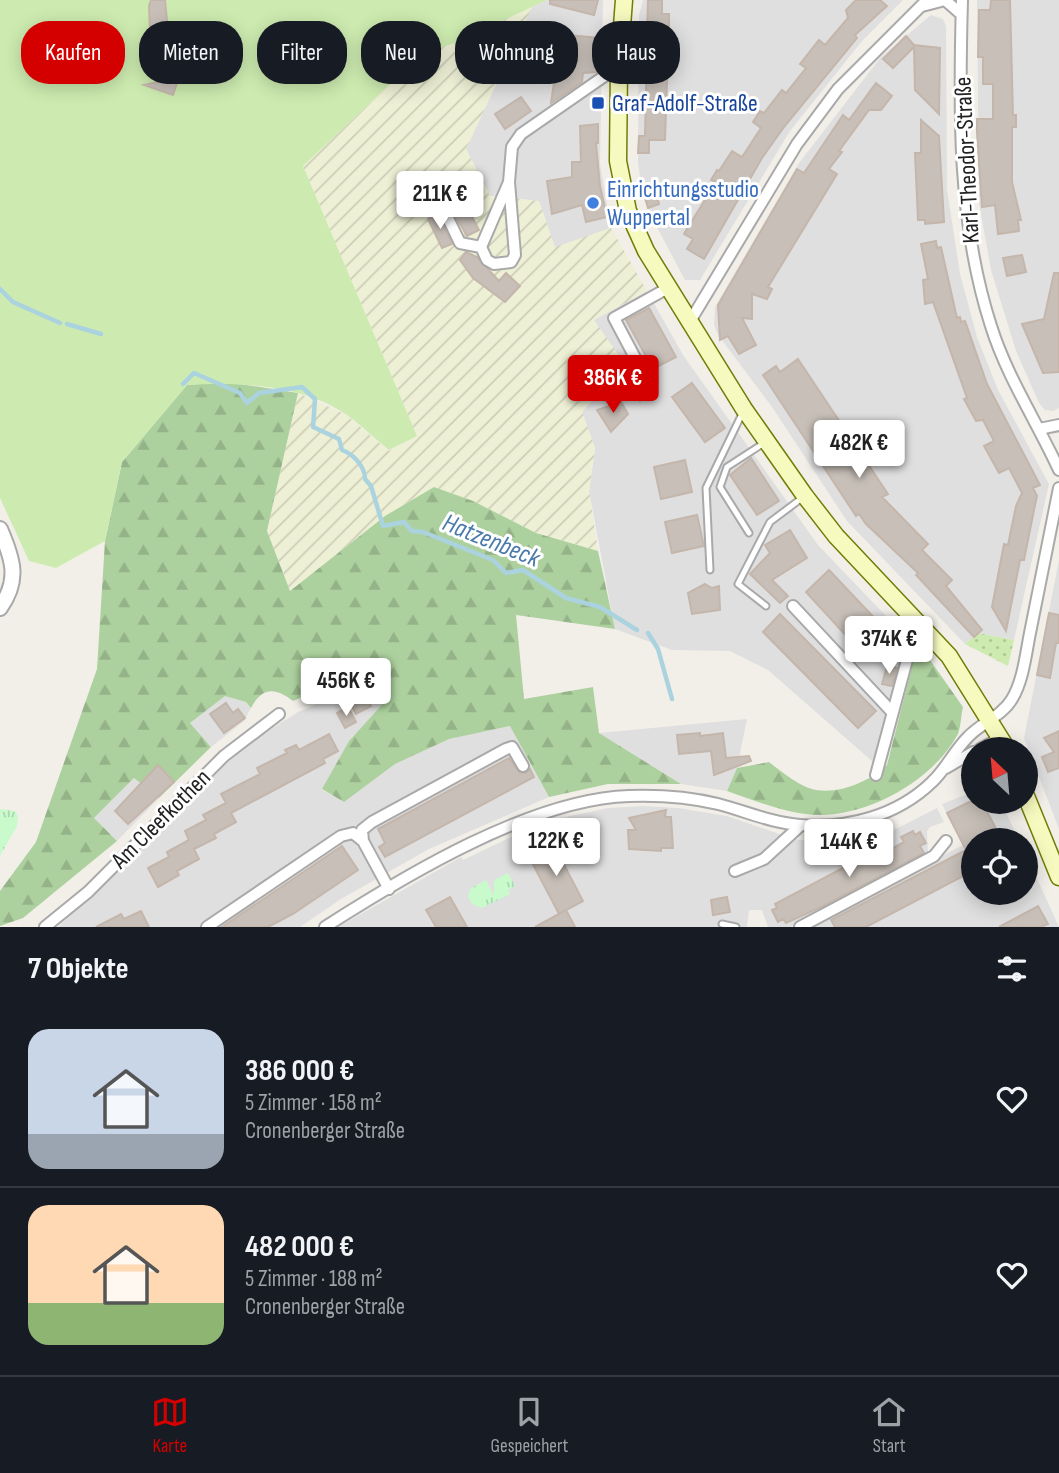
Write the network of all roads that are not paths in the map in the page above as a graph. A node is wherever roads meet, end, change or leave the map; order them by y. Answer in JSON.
{"nodes":[{"id":1,"x":624,"y":0,"type":"edge"},
{"id":2,"x":962,"y":0,"type":"edge"},
{"id":3,"x":923,"y":2,"type":"edge"},
{"id":4,"x":961,"y":14,"type":"junction"},
{"id":5,"x":622,"y":21,"type":"edge"},
{"id":6,"x":593,"y":84,"type":"edge"},
{"id":7,"x":619,"y":84,"type":"edge"},
{"id":8,"x":509,"y":182,"type":"junction"},
{"id":9,"x":445,"y":212,"type":"dead end"},
{"id":10,"x":481,"y":247,"type":"junction"},
{"id":11,"x":668,"y":288,"type":"junction"},
{"id":12,"x":689,"y":323,"type":"junction"},
{"id":13,"x":622,"y":394,"type":"dead end"},
{"id":14,"x":744,"y":409,"type":"junction"},
{"id":15,"x":1059,"y":425,"type":"edge"},
{"id":16,"x":1039,"y":429,"type":"junction"},
{"id":17,"x":766,"y":441,"type":"junction"},
{"id":18,"x":1059,"y":470,"type":"edge"},
{"id":19,"x":1059,"y":488,"type":"edge"},
{"id":20,"x":805,"y":496,"type":"junction"},
{"id":21,"x":0,"y":529,"type":"edge"},
{"id":22,"x":749,"y":533,"type":"dead end"},
{"id":23,"x":710,"y":570,"type":"dead end"},
{"id":24,"x":766,"y":606,"type":"dead end"},
{"id":25,"x":793,"y":607,"type":"dead end"},
{"id":26,"x":0,"y":608,"type":"edge"},
{"id":27,"x":922,"y":627,"type":"junction"},
{"id":28,"x":892,"y":712,"type":"junction"},
{"id":29,"x":279,"y":714,"type":"dead end"},
{"id":30,"x":991,"y":719,"type":"junction"},
{"id":31,"x":1001,"y":737,"type":"edge"},
{"id":32,"x":961,"y":759,"type":"edge"},
{"id":33,"x":523,"y":766,"type":"dead end"},
{"id":34,"x":944,"y":769,"type":"junction"},
{"id":35,"x":876,"y":775,"type":"dead end"},
{"id":36,"x":1033,"y":814,"type":"edge"},
{"id":37,"x":801,"y":825,"type":"junction"},
{"id":38,"x":363,"y":841,"type":"junction"},
{"id":39,"x":946,"y":841,"type":"dead end"},
{"id":40,"x":735,"y":871,"type":"dead end"},
{"id":41,"x":1059,"y":877,"type":"edge"},
{"id":42,"x":389,"y":889,"type":"junction"},
{"id":43,"x":722,"y":923,"type":"edge"},
{"id":44,"x":45,"y":927,"type":"edge"},
{"id":45,"x":207,"y":927,"type":"edge"},
{"id":46,"x":326,"y":927,"type":"edge"},
{"id":47,"x":736,"y":927,"type":"edge"},
{"id":48,"x":800,"y":927,"type":"edge"}],
"edges":[{"from":1,"to":5,"type":"main road"},
{"from":2,"to":4,"type":"street","name":"Karl-Theodor-Straße"},
{"from":3,"to":4,"type":"street"},
{"from":3,"to":12,"type":"street"},
{"from":4,"to":16,"type":"street","name":"Karl-Theodor-Straße"},
{"from":6,"to":8,"type":"street"},
{"from":7,"to":11,"type":"main road"},
{"from":8,"to":10,"type":"street"},
{"from":8,"to":10,"type":"street"},
{"from":9,"to":10,"type":"street"},
{"from":11,"to":12,"type":"main road"},
{"from":11,"to":13,"type":"street"},
{"from":12,"to":14,"type":"main road"},
{"from":14,"to":17,"type":"main road"},
{"from":14,"to":23,"type":"lane"},
{"from":15,"to":16,"type":"street"},
{"from":16,"to":18,"type":"street","name":"Karl-Theodor-Straße"},
{"from":17,"to":20,"type":"main road"},
{"from":17,"to":22,"type":"lane"},
{"from":19,"to":30,"type":"street"},
{"from":20,"to":24,"type":"lane"},
{"from":20,"to":27,"type":"main road"},
{"from":21,"to":26,"type":"street"},
{"from":25,"to":28,"type":"street"},
{"from":27,"to":28,"type":"street"},
{"from":27,"to":30,"type":"main road"},
{"from":28,"to":35,"type":"street"},
{"from":29,"to":44,"type":"street","name":"Am Cleefkothen"},
{"from":30,"to":31,"type":"main road"},
{"from":30,"to":34,"type":"street"},
{"from":32,"to":34,"type":"street"},
{"from":33,"to":38,"type":"street"},
{"from":34,"to":37,"type":"street"},
{"from":36,"to":41,"type":"main road"},
{"from":37,"to":40,"type":"street"},
{"from":37,"to":42,"type":"street"},
{"from":38,"to":42,"type":"street"},
{"from":38,"to":45,"type":"street"},
{"from":39,"to":48,"type":"street"},
{"from":42,"to":46,"type":"street"},
{"from":43,"to":47,"type":"lane"}]}
